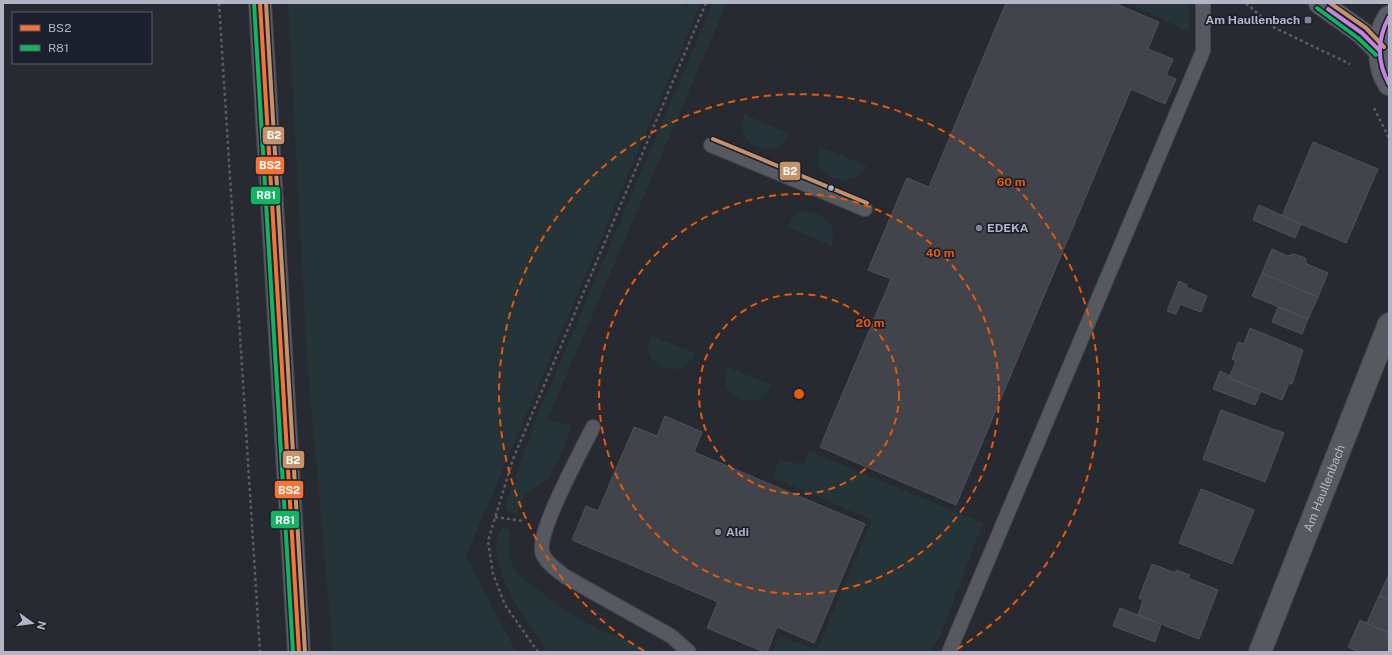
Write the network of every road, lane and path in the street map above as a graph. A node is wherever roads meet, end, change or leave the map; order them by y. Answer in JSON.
{"nodes":[{"id":1,"x":220,"y":3,"type":"edge"},
{"id":2,"x":260,"y":3,"type":"edge"},
{"id":3,"x":706,"y":3,"type":"edge"},
{"id":4,"x":1203,"y":3,"type":"edge"},
{"id":5,"x":1246,"y":3,"type":"edge"},
{"id":6,"x":1320,"y":3,"type":"edge"},
{"id":7,"x":1389,"y":17,"type":"edge"},
{"id":8,"x":1380,"y":51,"type":"junction"},
{"id":9,"x":1352,"y":65,"type":"dead end"},
{"id":10,"x":1389,"y":84,"type":"edge"},
{"id":11,"x":1372,"y":105,"type":"dead end"},
{"id":12,"x":1389,"y":138,"type":"edge"},
{"id":13,"x":711,"y":145,"type":"dead end"},
{"id":14,"x":865,"y":209,"type":"dead end"},
{"id":15,"x":1389,"y":324,"type":"edge"},
{"id":16,"x":593,"y":427,"type":"dead end"},
{"id":17,"x":260,"y":652,"type":"edge"},
{"id":18,"x":299,"y":652,"type":"edge"},
{"id":19,"x":538,"y":652,"type":"edge"},
{"id":20,"x":689,"y":652,"type":"edge"},
{"id":21,"x":949,"y":652,"type":"edge"},
{"id":22,"x":1260,"y":652,"type":"edge"}],
"edges":[{"from":1,"to":17,"type":"path"},
{"from":2,"to":18,"type":"main road"},
{"from":3,"to":19,"type":"path"},
{"from":4,"to":21,"type":"lane"},
{"from":5,"to":9,"type":"path"},
{"from":6,"to":8,"type":"main road"},
{"from":7,"to":8,"type":"main road"},
{"from":8,"to":10,"type":"main road"},
{"from":11,"to":12,"type":"path"},
{"from":13,"to":14,"type":"lane"},
{"from":15,"to":22,"type":"street","name":"Am Haullenbach"},
{"from":16,"to":20,"type":"lane"}]}
